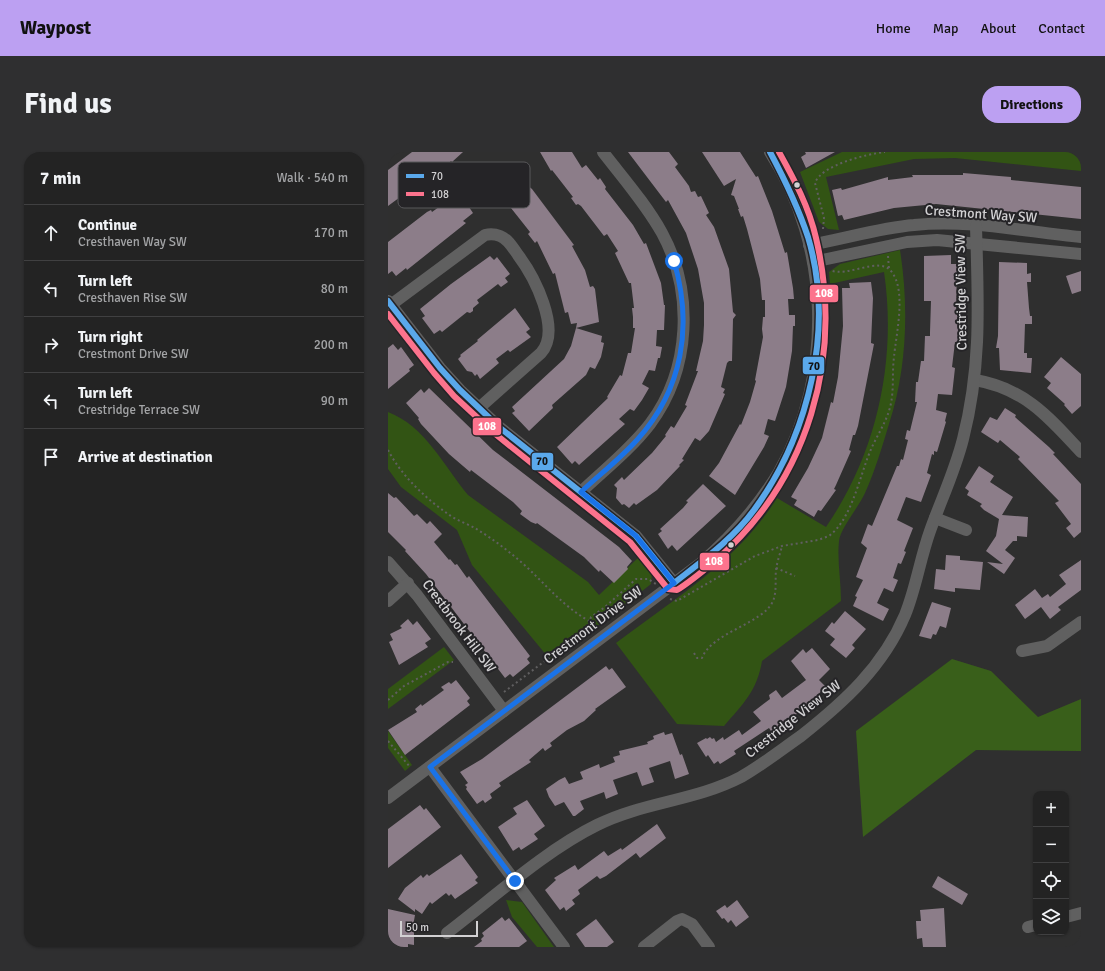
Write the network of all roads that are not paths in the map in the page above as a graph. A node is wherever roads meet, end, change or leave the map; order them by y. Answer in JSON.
{"nodes":[{"id":1,"x":603,"y":152,"type":"edge"},
{"id":2,"x":770,"y":152,"type":"edge"},
{"id":3,"x":976,"y":226,"type":"junction"},
{"id":4,"x":1081,"y":237,"type":"edge"},
{"id":5,"x":976,"y":242,"type":"junction"},
{"id":6,"x":810,"y":246,"type":"junction"},
{"id":7,"x":1081,"y":254,"type":"edge"},
{"id":8,"x":813,"y":262,"type":"junction"},
{"id":9,"x":389,"y":304,"type":"edge"},
{"id":10,"x":975,"y":380,"type":"junction"},
{"id":11,"x":479,"y":408,"type":"junction"},
{"id":12,"x":1081,"y":452,"type":"edge"},
{"id":13,"x":581,"y":492,"type":"junction"},
{"id":14,"x":935,"y":518,"type":"junction"},
{"id":15,"x":966,"y":530,"type":"dead end"},
{"id":16,"x":388,"y":562,"type":"edge"},
{"id":17,"x":674,"y":583,"type":"junction"},
{"id":18,"x":408,"y":584,"type":"junction"},
{"id":19,"x":388,"y":601,"type":"edge"},
{"id":20,"x":1081,"y":622,"type":"edge"},
{"id":21,"x":1022,"y":651,"type":"dead end"},
{"id":22,"x":504,"y":711,"type":"junction"},
{"id":23,"x":430,"y":767,"type":"junction"},
{"id":24,"x":388,"y":798,"type":"edge"},
{"id":25,"x":515,"y":881,"type":"junction"},
{"id":26,"x":1081,"y":913,"type":"edge"},
{"id":27,"x":1069,"y":916,"type":"edge"},
{"id":28,"x":447,"y":933,"type":"dead end"},
{"id":29,"x":564,"y":947,"type":"edge"},
{"id":30,"x":644,"y":947,"type":"edge"},
{"id":31,"x":709,"y":947,"type":"edge"}],
"edges":[{"from":1,"to":13,"type":"street"},
{"from":2,"to":6,"type":"street","name":"Crestmont Drive SW"},
{"from":3,"to":4,"type":"street","name":"Crestmont Way SW"},
{"from":3,"to":5,"type":"street","name":"Crestridge View SW"},
{"from":3,"to":6,"type":"street","name":"Crestmont Way SW"},
{"from":5,"to":7,"type":"street","name":"Crestmont Way SW"},
{"from":5,"to":8,"type":"street","name":"Crestmont Way SW"},
{"from":5,"to":10,"type":"street","name":"Crestridge View SW"},
{"from":6,"to":8,"type":"street","name":"Crestmont Drive SW"},
{"from":8,"to":17,"type":"street","name":"Crestmont Drive SW"},
{"from":9,"to":11,"type":"street"},
{"from":9,"to":11,"type":"street"},
{"from":10,"to":12,"type":"street"},
{"from":10,"to":14,"type":"street","name":"Crestridge View SW"},
{"from":11,"to":13,"type":"street"},
{"from":13,"to":17,"type":"street"},
{"from":14,"to":15,"type":"street"},
{"from":14,"to":25,"type":"street","name":"Crestridge View SW"},
{"from":16,"to":18,"type":"street","name":"Crestbrook Hill SW"},
{"from":17,"to":22,"type":"street","name":"Crestmont Drive SW"},
{"from":18,"to":19,"type":"street"},
{"from":18,"to":22,"type":"street","name":"Crestbrook Hill SW"},
{"from":20,"to":21,"type":"street"},
{"from":22,"to":23,"type":"street","name":"Crestmont Drive SW"},
{"from":23,"to":24,"type":"street","name":"Crestmont Drive SW"},
{"from":23,"to":25,"type":"street"},
{"from":25,"to":28,"type":"street","name":"Crestridge View SW"},
{"from":25,"to":29,"type":"street"},
{"from":26,"to":27,"type":"street"},
{"from":30,"to":31,"type":"street"}]}
